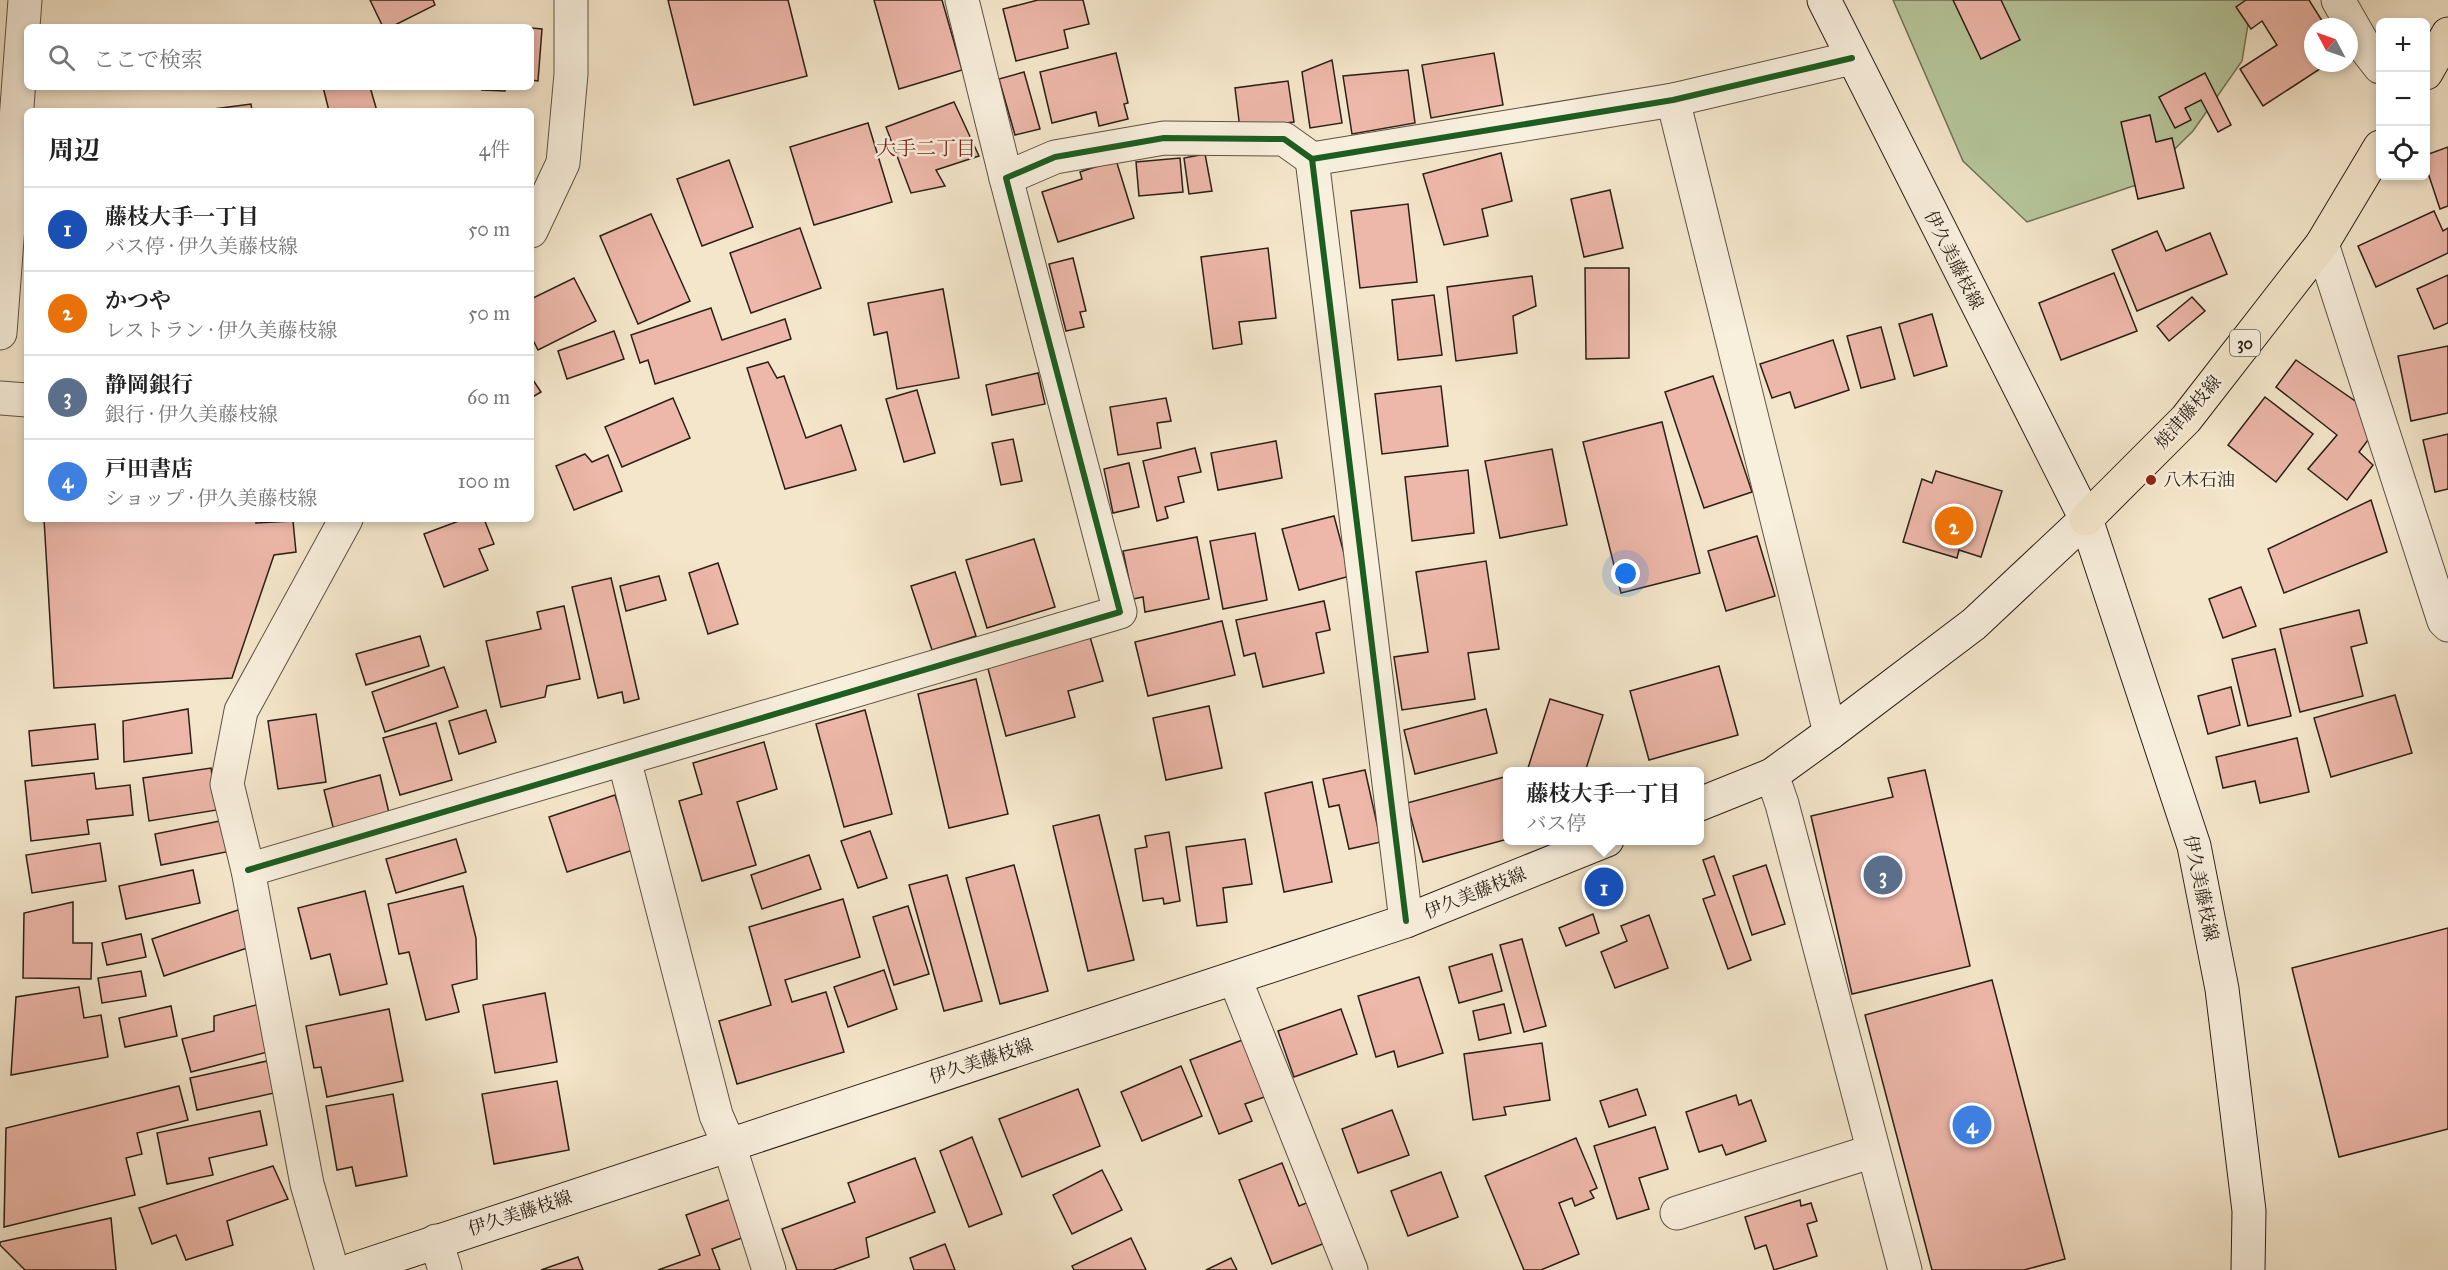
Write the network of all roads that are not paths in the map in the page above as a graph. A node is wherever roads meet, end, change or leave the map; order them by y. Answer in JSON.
{"nodes":[{"id":1,"x":26,"y":0,"type":"edge"},
{"id":2,"x":571,"y":0,"type":"edge"},
{"id":3,"x":962,"y":0,"type":"edge"},
{"id":4,"x":1824,"y":0,"type":"edge"},
{"id":5,"x":2338,"y":0,"type":"edge"},
{"id":6,"x":24,"y":24,"type":"edge"},
{"id":7,"x":24,"y":26,"type":"edge"},
{"id":8,"x":2448,"y":34,"type":"edge"},
{"id":9,"x":1851,"y":58,"type":"junction"},
{"id":10,"x":2376,"y":63,"type":"edge"},
{"id":11,"x":2448,"y":66,"type":"edge"},
{"id":12,"x":2427,"y":72,"type":"edge"},
{"id":13,"x":2429,"y":72,"type":"edge"},
{"id":14,"x":1673,"y":100,"type":"junction"},
{"id":15,"x":2376,"y":154,"type":"edge"},
{"id":16,"x":1312,"y":159,"type":"junction"},
{"id":17,"x":1006,"y":178,"type":"junction"},
{"id":18,"x":534,"y":224,"type":"edge"},
{"id":19,"x":2322,"y":244,"type":"junction"},
{"id":20,"x":0,"y":333,"type":"edge"},
{"id":21,"x":0,"y":398,"type":"edge"},
{"id":22,"x":24,"y":400,"type":"edge"},
{"id":23,"x":2086,"y":519,"type":"junction"},
{"id":24,"x":344,"y":522,"type":"edge"},
{"id":25,"x":2448,"y":625,"type":"edge"},
{"id":26,"x":1830,"y":733,"type":"junction"},
{"id":27,"x":624,"y":759,"type":"junction"},
{"id":28,"x":1772,"y":775,"type":"junction"},
{"id":29,"x":1704,"y":802,"type":"edge"},
{"id":30,"x":1595,"y":845,"type":"edge"},
{"id":31,"x":248,"y":870,"type":"junction"},
{"id":32,"x":1406,"y":921,"type":"junction"},
{"id":33,"x":1235,"y":979,"type":"junction"},
{"id":34,"x":729,"y":1145,"type":"junction"},
{"id":35,"x":1873,"y":1151,"type":"junction"},
{"id":36,"x":1677,"y":1213,"type":"dead end"},
{"id":37,"x":441,"y":1255,"type":"edge"},
{"id":38,"x":332,"y":1270,"type":"edge"},
{"id":39,"x":352,"y":1270,"type":"edge"},
{"id":40,"x":769,"y":1270,"type":"edge"},
{"id":41,"x":1351,"y":1270,"type":"edge"},
{"id":42,"x":1905,"y":1270,"type":"edge"},
{"id":43,"x":2248,"y":1270,"type":"edge"}],
"edges":[{"from":1,"to":6,"type":"street"},
{"from":2,"to":18,"type":"street"},
{"from":3,"to":17,"type":"street"},
{"from":4,"to":9,"type":"street","name":"伊久美藤枝線"},
{"from":5,"to":10,"type":"street"},
{"from":7,"to":20,"type":"street"},
{"from":8,"to":12,"type":"main road"},
{"from":9,"to":14,"type":"street"},
{"from":9,"to":23,"type":"street","name":"伊久美藤枝線"},
{"from":11,"to":13,"type":"street"},
{"from":14,"to":16,"type":"street"},
{"from":14,"to":26,"type":"street"},
{"from":15,"to":19,"type":"main road","name":"焼津藤枝線","number":"30"},
{"from":16,"to":17,"type":"street"},
{"from":16,"to":32,"type":"street"},
{"from":17,"to":27,"type":"street"},
{"from":19,"to":23,"type":"main road","name":"焼津藤枝線","number":"30"},
{"from":19,"to":25,"type":"street"},
{"from":21,"to":22,"type":"street"},
{"from":23,"to":26,"type":"street"},
{"from":23,"to":43,"type":"street","name":"伊久美藤枝線"},
{"from":24,"to":31,"type":"street"},
{"from":26,"to":28,"type":"street"},
{"from":27,"to":31,"type":"street"},
{"from":27,"to":34,"type":"street"},
{"from":28,"to":29,"type":"street"},
{"from":28,"to":35,"type":"street"},
{"from":30,"to":32,"type":"street","name":"伊久美藤枝線"},
{"from":31,"to":38,"type":"street"},
{"from":32,"to":33,"type":"street","name":"伊久美藤枝線"},
{"from":33,"to":34,"type":"street","name":"伊久美藤枝線"},
{"from":33,"to":41,"type":"street"},
{"from":34,"to":37,"type":"street","name":"伊久美藤枝線"},
{"from":34,"to":40,"type":"street"},
{"from":35,"to":36,"type":"street"},
{"from":35,"to":42,"type":"street"},
{"from":37,"to":39,"type":"street","name":"伊久美藤枝線"}]}
